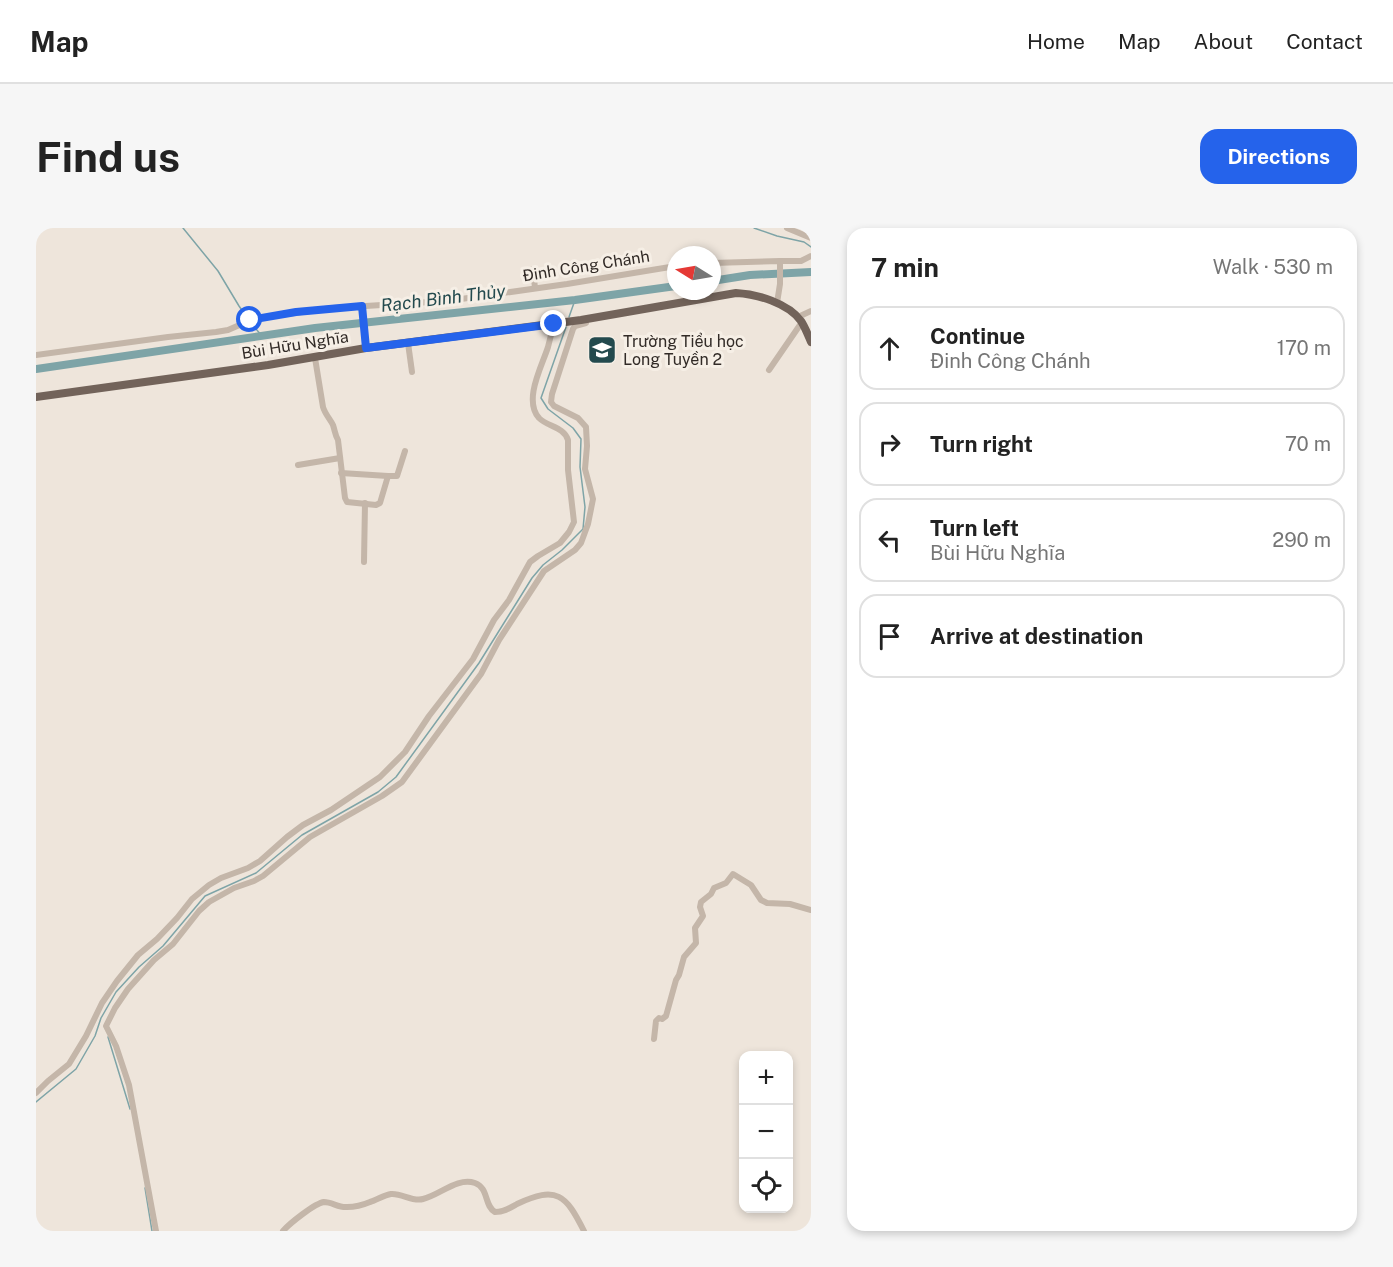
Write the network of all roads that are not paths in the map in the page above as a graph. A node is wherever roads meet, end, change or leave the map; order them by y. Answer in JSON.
{"nodes":[{"id":1,"x":787,"y":228,"type":"edge"},
{"id":2,"x":811,"y":238,"type":"edge"},
{"id":3,"x":811,"y":256,"type":"edge"},
{"id":4,"x":721,"y":263,"type":"edge"},
{"id":5,"x":780,"y":263,"type":"junction"},
{"id":6,"x":667,"y":267,"type":"edge"},
{"id":7,"x":533,"y":269,"type":"dead end"},
{"id":8,"x":535,"y":288,"type":"junction"},
{"id":9,"x":777,"y":303,"type":"junction"},
{"id":10,"x":362,"y":306,"type":"junction"},
{"id":11,"x":811,"y":311,"type":"edge"},
{"id":12,"x":594,"y":317,"type":"junction"},
{"id":13,"x":800,"y":320,"type":"junction"},
{"id":14,"x":556,"y":323,"type":"junction"},
{"id":15,"x":811,"y":342,"type":"edge"},
{"id":16,"x":408,"y":343,"type":"junction"},
{"id":17,"x":366,"y":348,"type":"junction"},
{"id":18,"x":36,"y":355,"type":"edge"},
{"id":19,"x":315,"y":358,"type":"junction"},
{"id":20,"x":769,"y":370,"type":"dead end"},
{"id":21,"x":412,"y":372,"type":"dead end"},
{"id":22,"x":36,"y":397,"type":"edge"},
{"id":23,"x":405,"y":451,"type":"dead end"},
{"id":24,"x":340,"y":458,"type":"junction"},
{"id":25,"x":298,"y":465,"type":"dead end"},
{"id":26,"x":341,"y":473,"type":"junction"},
{"id":27,"x":388,"y":476,"type":"junction"},
{"id":28,"x":365,"y":504,"type":"junction"},
{"id":29,"x":364,"y":562,"type":"dead end"},
{"id":30,"x":811,"y":910,"type":"edge"},
{"id":31,"x":654,"y":1039,"type":"dead end"},
{"id":32,"x":36,"y":1093,"type":"edge"},
{"id":33,"x":156,"y":1231,"type":"edge"},
{"id":34,"x":283,"y":1231,"type":"edge"},
{"id":35,"x":584,"y":1231,"type":"edge"}],
"edges":[{"from":1,"to":2,"type":"street"},
{"from":3,"to":5,"type":"street"},
{"from":4,"to":5,"type":"street"},
{"from":5,"to":9,"type":"street"},
{"from":6,"to":8,"type":"street","name":"Đinh Công Chánh"},
{"from":7,"to":8,"type":"street"},
{"from":8,"to":10,"type":"street","name":"Đinh Công Chánh"},
{"from":9,"to":12,"type":"main road"},
{"from":9,"to":13,"type":"main road"},
{"from":10,"to":17,"type":"street"},
{"from":10,"to":18,"type":"street","name":"Đinh Công Chánh"},
{"from":11,"to":13,"type":"street"},
{"from":12,"to":14,"type":"main road","name":"Bùi Hữu Nghĩa"},
{"from":12,"to":33,"type":"street"},
{"from":13,"to":15,"type":"main road"},
{"from":13,"to":20,"type":"street"},
{"from":14,"to":16,"type":"main road","name":"Bùi Hữu Nghĩa"},
{"from":14,"to":32,"type":"street"},
{"from":16,"to":17,"type":"main road","name":"Bùi Hữu Nghĩa"},
{"from":16,"to":21,"type":"street"},
{"from":17,"to":19,"type":"main road","name":"Bùi Hữu Nghĩa"},
{"from":19,"to":22,"type":"main road","name":"Bùi Hữu Nghĩa"},
{"from":19,"to":24,"type":"street"},
{"from":23,"to":27,"type":"street"},
{"from":24,"to":25,"type":"street"},
{"from":24,"to":26,"type":"street"},
{"from":26,"to":27,"type":"street"},
{"from":26,"to":28,"type":"street"},
{"from":27,"to":28,"type":"street"},
{"from":28,"to":29,"type":"street"},
{"from":30,"to":31,"type":"street"},
{"from":34,"to":35,"type":"street"}]}
